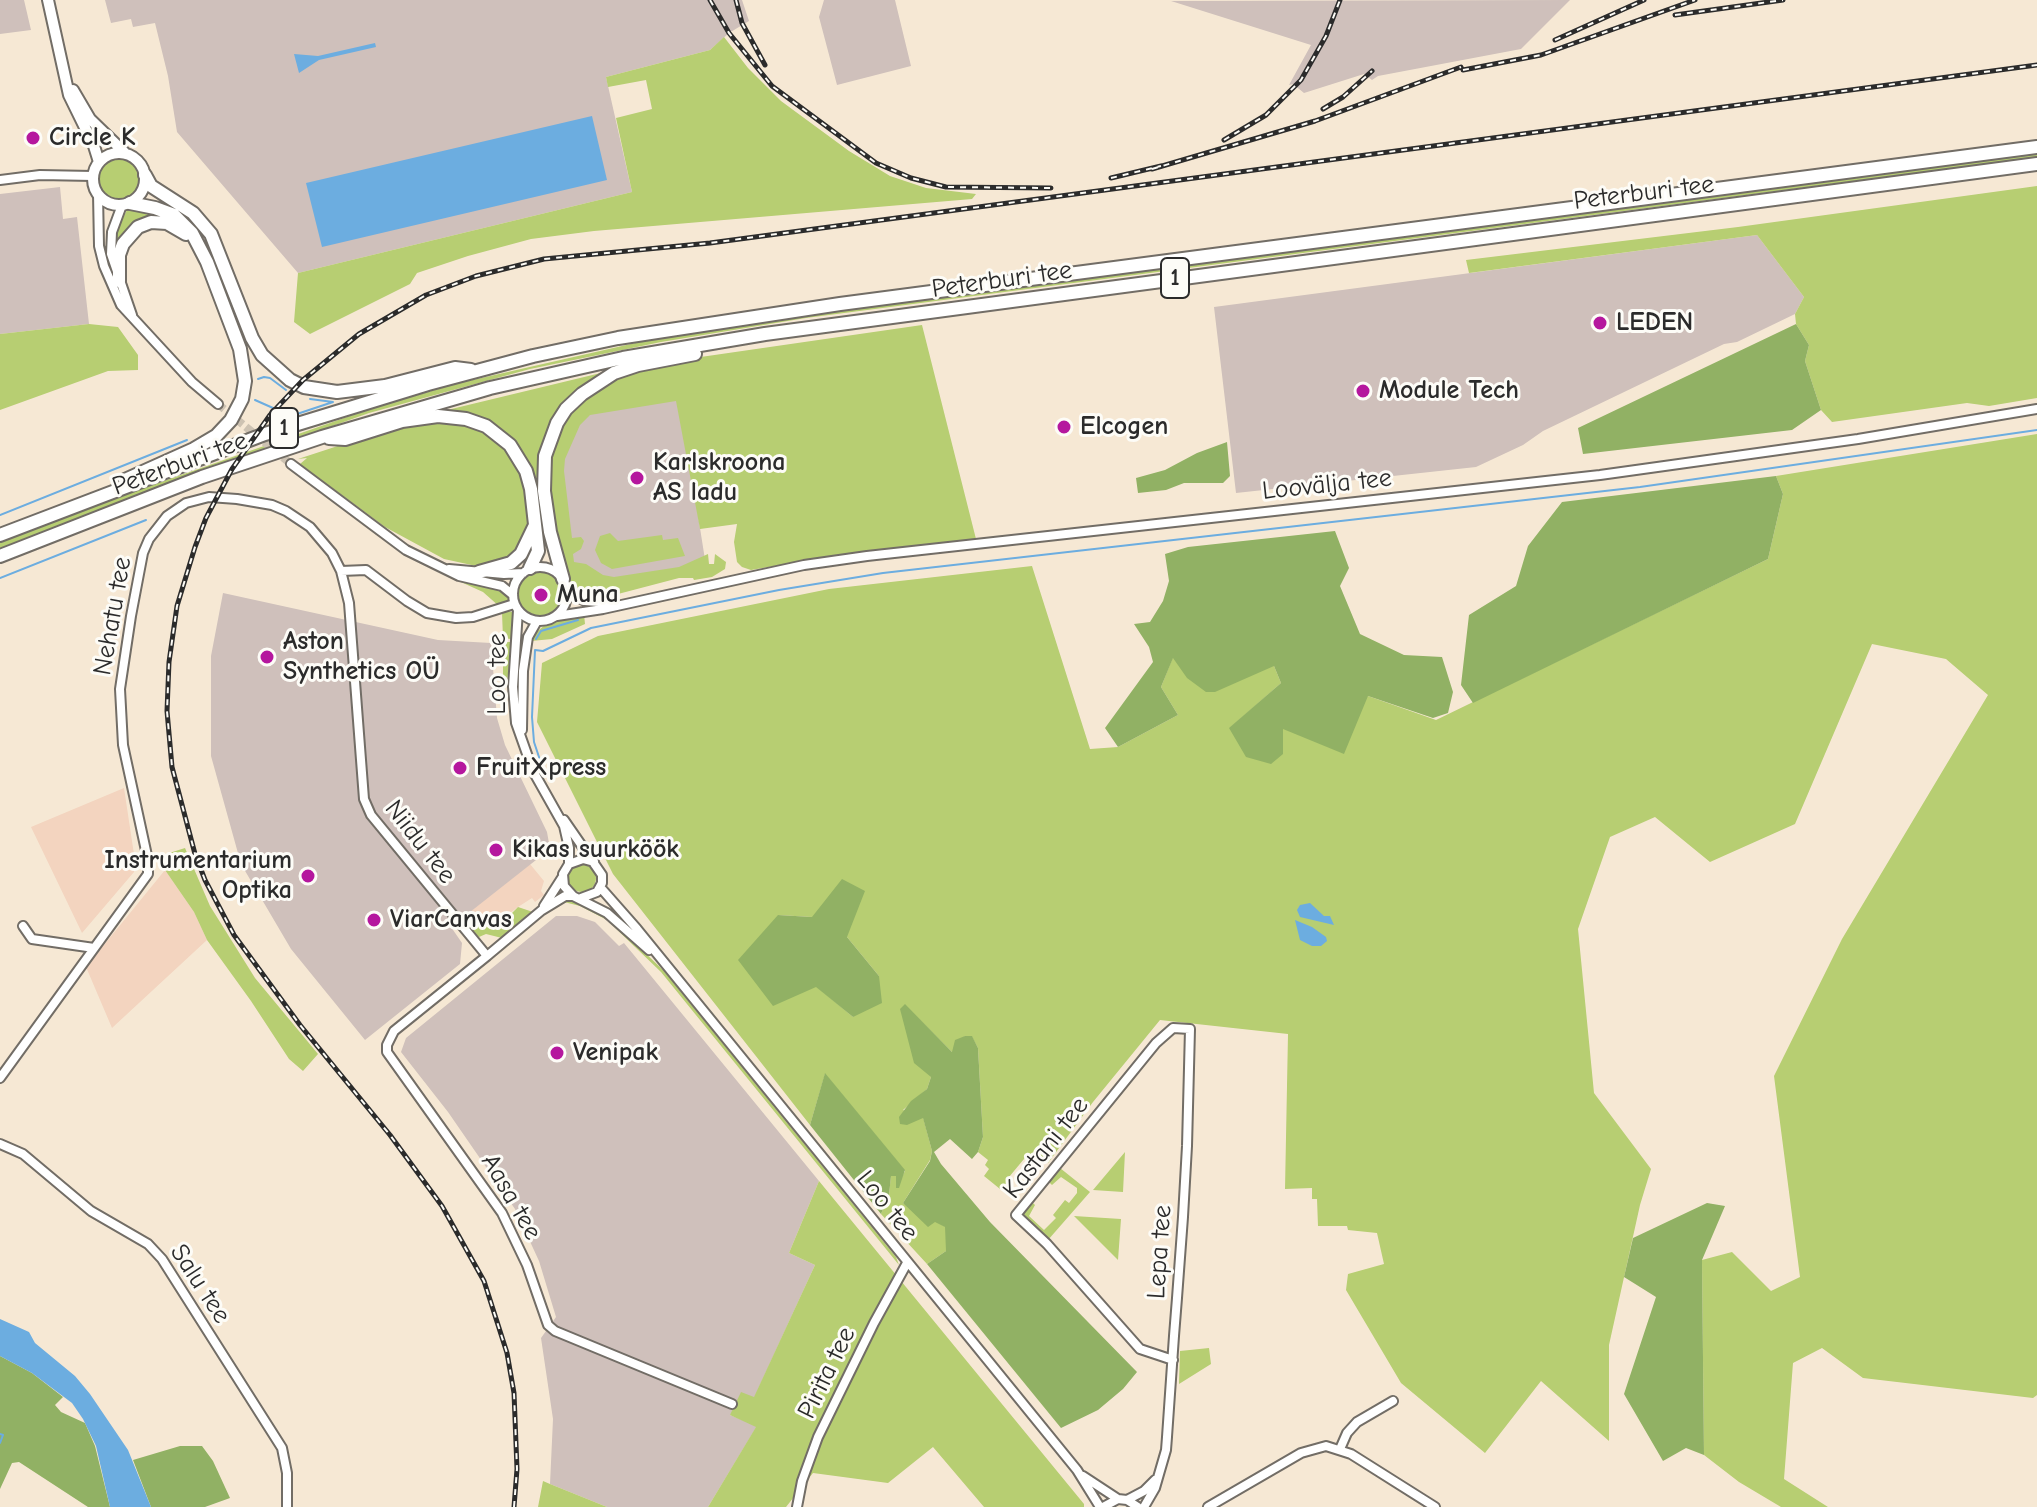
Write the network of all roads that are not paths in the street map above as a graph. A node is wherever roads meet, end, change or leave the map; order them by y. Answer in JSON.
{"nodes":[{"id":1,"x":48,"y":0,"type":"edge"},
{"id":2,"x":65,"y":69,"type":"junction"},
{"id":3,"x":2037,"y":147,"type":"edge"},
{"id":4,"x":125,"y":153,"type":"junction"},
{"id":5,"x":99,"y":162,"type":"junction"},
{"id":6,"x":2037,"y":164,"type":"edge"},
{"id":7,"x":145,"y":175,"type":"junction"},
{"id":8,"x":93,"y":176,"type":"junction"},
{"id":9,"x":0,"y":180,"type":"edge"},
{"id":10,"x":98,"y":194,"type":"junction"},
{"id":11,"x":126,"y":204,"type":"junction"},
{"id":12,"x":199,"y":244,"type":"junction"},
{"id":13,"x":119,"y":281,"type":"junction"},
{"id":14,"x":134,"y":320,"type":"junction"},
{"id":15,"x":765,"y":334,"type":"junction"},
{"id":16,"x":478,"y":371,"type":"junction"},
{"id":17,"x":218,"y":404,"type":"tunnel mouth"},
{"id":18,"x":2037,"y":409,"type":"edge"},
{"id":19,"x":322,"y":437,"type":"junction"},
{"id":20,"x":291,"y":464,"type":"tunnel mouth"},
{"id":21,"x":95,"y":498,"type":"junction"},
{"id":22,"x":536,"y":524,"type":"junction"},
{"id":23,"x":0,"y":535,"type":"edge"},
{"id":24,"x":0,"y":556,"type":"edge"},
{"id":25,"x":444,"y":568,"type":"junction"},
{"id":26,"x":526,"y":570,"type":"junction"},
{"id":27,"x":341,"y":571,"type":"junction"},
{"id":28,"x":479,"y":572,"type":"junction"},
{"id":29,"x":563,"y":579,"type":"junction"},
{"id":30,"x":568,"y":592,"type":"junction"},
{"id":31,"x":515,"y":603,"type":"junction"},
{"id":32,"x":622,"y":603,"type":"junction"},
{"id":33,"x":557,"y":616,"type":"junction"},
{"id":34,"x":537,"y":621,"type":"junction"},
{"id":35,"x":521,"y":737,"type":"junction"},
{"id":36,"x":554,"y":807,"type":"junction"},
{"id":37,"x":569,"y":864,"type":"junction"},
{"id":38,"x":596,"y":865,"type":"junction"},
{"id":39,"x":562,"y":878,"type":"junction"},
{"id":40,"x":600,"y":887,"type":"junction"},
{"id":41,"x":577,"y":897,"type":"junction"},
{"id":42,"x":542,"y":910,"type":"junction"},
{"id":43,"x":23,"y":926,"type":"dead end"},
{"id":44,"x":94,"y":948,"type":"junction"},
{"id":45,"x":487,"y":956,"type":"junction"},
{"id":46,"x":667,"y":967,"type":"junction"},
{"id":47,"x":1190,"y":1029,"type":"joint"},
{"id":48,"x":0,"y":1078,"type":"edge"},
{"id":49,"x":0,"y":1144,"type":"edge"},
{"id":50,"x":907,"y":1263,"type":"junction"},
{"id":51,"x":1173,"y":1360,"type":"junction"},
{"id":52,"x":1393,"y":1401,"type":"dead end"},
{"id":53,"x":732,"y":1404,"type":"dead end"},
{"id":54,"x":1340,"y":1449,"type":"junction"},
{"id":55,"x":1077,"y":1470,"type":"junction"},
{"id":56,"x":1159,"y":1476,"type":"junction"},
{"id":57,"x":1123,"y":1499,"type":"junction"},
{"id":58,"x":287,"y":1507,"type":"edge"},
{"id":59,"x":797,"y":1507,"type":"edge"},
{"id":60,"x":1102,"y":1507,"type":"edge"},
{"id":61,"x":1141,"y":1507,"type":"edge"},
{"id":62,"x":1208,"y":1507,"type":"edge"},
{"id":63,"x":1435,"y":1507,"type":"edge"}],
"edges":[{"from":1,"to":2,"type":"main road"},
{"from":2,"to":4,"type":"main road"},
{"from":2,"to":5,"type":"main road"},
{"from":3,"to":16,"type":"highway","name":"Peterburi tee","number":"1"},
{"from":4,"to":5,"type":"main road"},
{"from":4,"to":7,"type":"main road"},
{"from":5,"to":8,"type":"main road"},
{"from":6,"to":15,"type":"highway","name":"Peterburi tee","number":"1"},
{"from":7,"to":11,"type":"main road"},
{"from":7,"to":16,"type":"highway"},
{"from":8,"to":9,"type":"street"},
{"from":8,"to":10,"type":"main road"},
{"from":10,"to":11,"type":"main road"},
{"from":10,"to":14,"type":"street"},
{"from":11,"to":12,"type":"highway"},
{"from":11,"to":13,"type":"street"},
{"from":12,"to":13,"type":"highway"},
{"from":12,"to":21,"type":"highway"},
{"from":13,"to":14,"type":"street"},
{"from":14,"to":17,"type":"street"},
{"from":15,"to":19,"type":"highway","name":"Peterburi tee","number":"1"},
{"from":15,"to":29,"type":"highway"},
{"from":16,"to":21,"type":"highway","name":"Peterburi tee","number":"1"},
{"from":18,"to":32,"type":"street","name":"Loovälja tee"},
{"from":19,"to":22,"type":"highway"},
{"from":19,"to":24,"type":"highway","name":"Peterburi tee","number":"1"},
{"from":20,"to":25,"type":"street"},
{"from":21,"to":23,"type":"highway","name":"Peterburi tee","number":"1"},
{"from":22,"to":26,"type":"highway"},
{"from":22,"to":28,"type":"highway"},
{"from":25,"to":28,"type":"street"},
{"from":25,"to":31,"type":"street"},
{"from":26,"to":28,"type":"street"},
{"from":26,"to":29,"type":"street"},
{"from":26,"to":31,"type":"street"},
{"from":27,"to":31,"type":"street"},
{"from":27,"to":44,"type":"street","name":"Nehatu tee"},
{"from":27,"to":45,"type":"street","name":"Niidu tee"},
{"from":29,"to":30,"type":"street"},
{"from":30,"to":32,"type":"street","name":"Loovälja tee"},
{"from":30,"to":33,"type":"street"},
{"from":31,"to":34,"type":"street"},
{"from":31,"to":35,"type":"street","name":"Loo tee"},
{"from":32,"to":33,"type":"street","name":"Loovälja tee"},
{"from":33,"to":34,"type":"street"},
{"from":34,"to":35,"type":"street","name":"Loo tee"},
{"from":35,"to":36,"type":"street","name":"Loo tee"},
{"from":36,"to":37,"type":"street","name":"Loo tee"},
{"from":36,"to":38,"type":"street","name":"Loo tee"},
{"from":37,"to":38,"type":"street"},
{"from":37,"to":39,"type":"street"},
{"from":38,"to":40,"type":"street","name":"Loo tee"},
{"from":39,"to":41,"type":"street","name":"Loo tee"},
{"from":39,"to":42,"type":"street"},
{"from":40,"to":41,"type":"street"},
{"from":40,"to":46,"type":"street","name":"Loo tee"},
{"from":41,"to":42,"type":"street"},
{"from":41,"to":46,"type":"street","name":"Loo tee"},
{"from":42,"to":45,"type":"street"},
{"from":43,"to":44,"type":"street"},
{"from":44,"to":48,"type":"street","name":"Nehatu tee"},
{"from":45,"to":53,"type":"street","name":"Aasa tee"},
{"from":46,"to":50,"type":"street","name":"Loo tee"},
{"from":47,"to":51,"type":"street","name":"Lepa tee"},
{"from":47,"to":51,"type":"street","name":"Kastani tee"},
{"from":49,"to":58,"type":"street","name":"Salu tee"},
{"from":50,"to":55,"type":"street","name":"Loo tee"},
{"from":50,"to":59,"type":"street","name":"Pirita tee"},
{"from":51,"to":56,"type":"street","name":"Lepa tee"},
{"from":52,"to":54,"type":"street"},
{"from":54,"to":62,"type":"street"},
{"from":54,"to":63,"type":"street"},
{"from":55,"to":57,"type":"street","name":"Loo tee"},
{"from":55,"to":60,"type":"street","name":"Loo tee"},
{"from":56,"to":57,"type":"street"},
{"from":56,"to":61,"type":"street","name":"Lepa tee"},
{"from":57,"to":60,"type":"street"},
{"from":57,"to":61,"type":"street","name":"Loo tee"}]}
